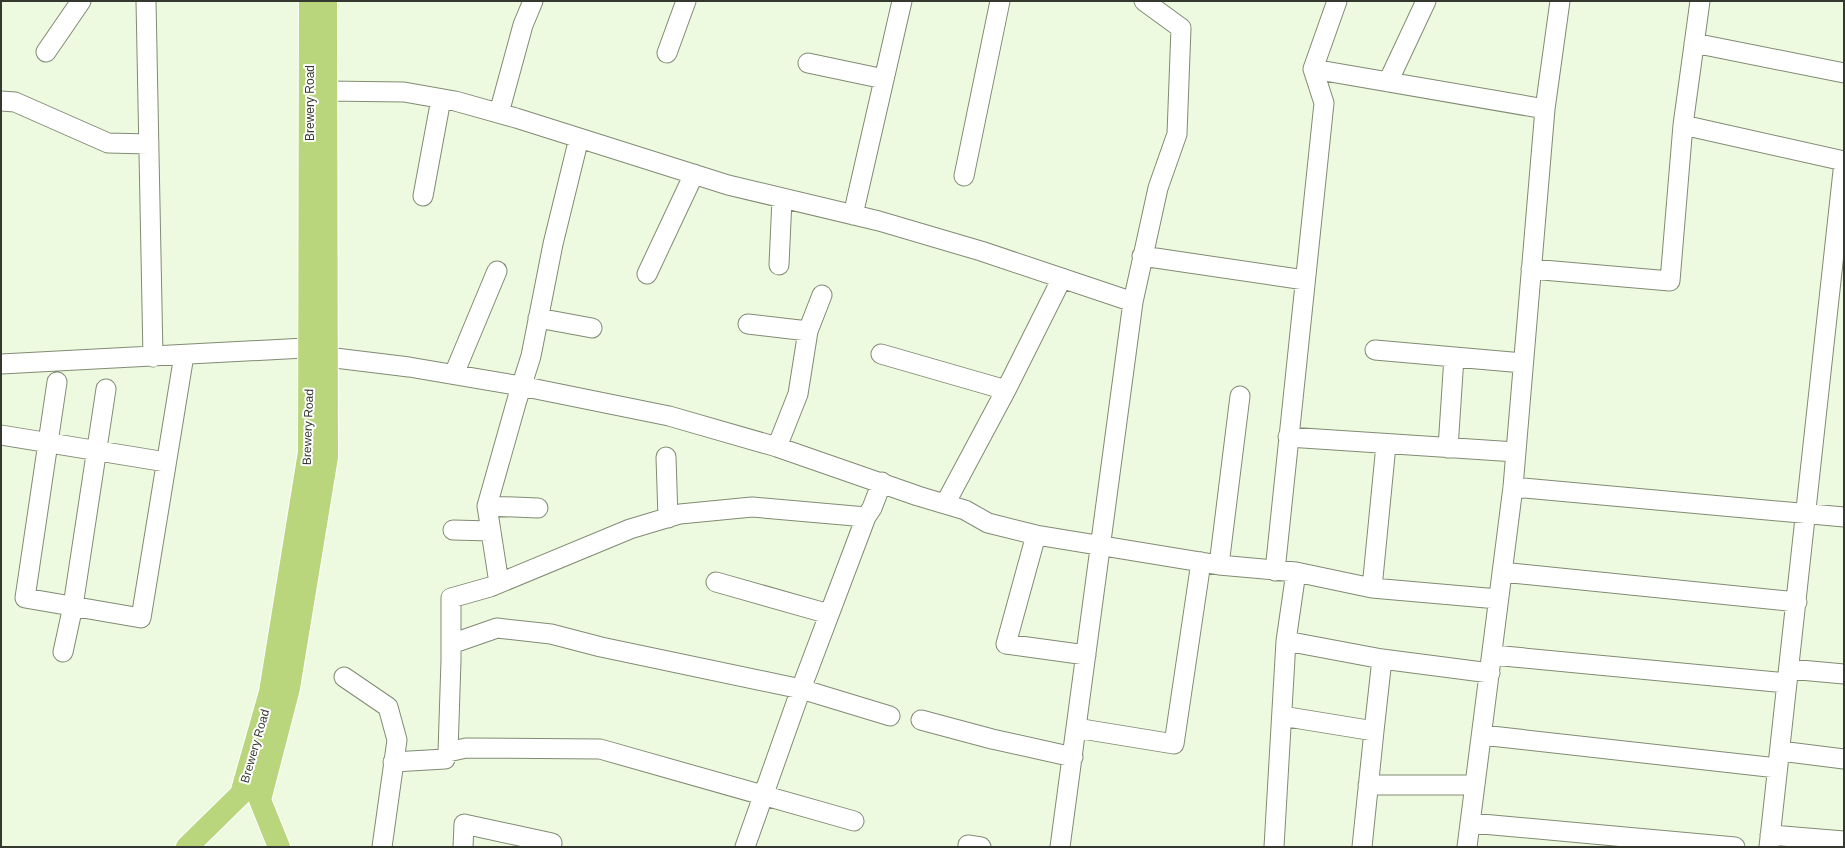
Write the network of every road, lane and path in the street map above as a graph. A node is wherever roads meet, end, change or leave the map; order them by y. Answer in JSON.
{"nodes":[{"id":1,"x":81,"y":1,"type":"edge"},
{"id":2,"x":146,"y":1,"type":"edge"},
{"id":3,"x":310,"y":1,"type":"edge"},
{"id":4,"x":326,"y":1,"type":"edge"},
{"id":5,"x":533,"y":1,"type":"edge"},
{"id":6,"x":686,"y":1,"type":"edge"},
{"id":7,"x":902,"y":1,"type":"edge"},
{"id":8,"x":1000,"y":1,"type":"edge"},
{"id":9,"x":1337,"y":1,"type":"edge"},
{"id":10,"x":1426,"y":1,"type":"edge"},
{"id":11,"x":1560,"y":1,"type":"edge"},
{"id":12,"x":1700,"y":1,"type":"edge"},
{"id":13,"x":1154,"y":4,"type":"edge"},
{"id":14,"x":1694,"y":43,"type":"junction"},
{"id":15,"x":46,"y":52,"type":"dead end"},
{"id":16,"x":667,"y":54,"type":"dead end"},
{"id":17,"x":808,"y":63,"type":"dead end"},
{"id":18,"x":1313,"y":69,"type":"junction"},
{"id":19,"x":1844,"y":73,"type":"edge"},
{"id":20,"x":884,"y":79,"type":"junction"},
{"id":21,"x":1388,"y":82,"type":"junction"},
{"id":22,"x":318,"y":92,"type":"junction"},
{"id":23,"x":441,"y":99,"type":"junction"},
{"id":24,"x":1,"y":101,"type":"edge"},
{"id":25,"x":1544,"y":109,"type":"junction"},
{"id":26,"x":499,"y":113,"type":"junction"},
{"id":27,"x":1683,"y":125,"type":"junction"},
{"id":28,"x":579,"y":138,"type":"junction"},
{"id":29,"x":149,"y":144,"type":"junction"},
{"id":30,"x":1844,"y":162,"type":"edge"},
{"id":31,"x":694,"y":174,"type":"junction"},
{"id":32,"x":964,"y":176,"type":"dead end"},
{"id":33,"x":422,"y":196,"type":"dead end"},
{"id":34,"x":782,"y":199,"type":"junction"},
{"id":35,"x":853,"y":215,"type":"junction"},
{"id":36,"x":1142,"y":256,"type":"junction"},
{"id":37,"x":779,"y":265,"type":"dead end"},
{"id":38,"x":1531,"y":269,"type":"junction"},
{"id":39,"x":497,"y":271,"type":"dead end"},
{"id":40,"x":647,"y":274,"type":"dead end"},
{"id":41,"x":1062,"y":278,"type":"junction"},
{"id":42,"x":1305,"y":280,"type":"junction"},
{"id":43,"x":822,"y":295,"type":"dead end"},
{"id":44,"x":1132,"y":302,"type":"junction"},
{"id":45,"x":538,"y":318,"type":"junction"},
{"id":46,"x":748,"y":324,"type":"dead end"},
{"id":47,"x":592,"y":328,"type":"dead end"},
{"id":48,"x":808,"y":331,"type":"junction"},
{"id":49,"x":321,"y":350,"type":"junction"},
{"id":50,"x":1376,"y":350,"type":"dead end"},
{"id":51,"x":881,"y":354,"type":"dead end"},
{"id":52,"x":184,"y":355,"type":"junction"},
{"id":53,"x":153,"y":357,"type":"junction"},
{"id":54,"x":1454,"y":357,"type":"junction"},
{"id":55,"x":1523,"y":363,"type":"junction"},
{"id":56,"x":1,"y":364,"type":"edge"},
{"id":57,"x":454,"y":374,"type":"junction"},
{"id":58,"x":57,"y":382,"type":"dead end"},
{"id":59,"x":521,"y":386,"type":"junction"},
{"id":60,"x":106,"y":389,"type":"dead end"},
{"id":61,"x":1006,"y":390,"type":"junction"},
{"id":62,"x":1240,"y":396,"type":"dead end"},
{"id":63,"x":1,"y":434,"type":"edge"},
{"id":64,"x":1288,"y":438,"type":"junction"},
{"id":65,"x":48,"y":442,"type":"junction"},
{"id":66,"x":1386,"y":445,"type":"junction"},
{"id":67,"x":777,"y":447,"type":"junction"},
{"id":68,"x":1448,"y":448,"type":"junction"},
{"id":69,"x":96,"y":450,"type":"junction"},
{"id":70,"x":1516,"y":452,"type":"junction"},
{"id":71,"x":666,"y":457,"type":"dead end"},
{"id":72,"x":166,"y":462,"type":"junction"},
{"id":73,"x":882,"y":482,"type":"junction"},
{"id":74,"x":1513,"y":487,"type":"junction"},
{"id":75,"x":946,"y":504,"type":"junction"},
{"id":76,"x":487,"y":506,"type":"junction"},
{"id":77,"x":538,"y":508,"type":"dead end"},
{"id":78,"x":1805,"y":514,"type":"junction"},
{"id":79,"x":866,"y":517,"type":"junction"},
{"id":80,"x":1844,"y":517,"type":"edge"},
{"id":81,"x":668,"y":518,"type":"junction"},
{"id":82,"x":453,"y":530,"type":"dead end"},
{"id":83,"x":491,"y":531,"type":"junction"},
{"id":84,"x":1036,"y":535,"type":"junction"},
{"id":85,"x":1100,"y":545,"type":"junction"},
{"id":86,"x":1210,"y":563,"type":"junction"},
{"id":87,"x":1275,"y":571,"type":"junction"},
{"id":88,"x":1296,"y":572,"type":"junction"},
{"id":89,"x":1502,"y":572,"type":"junction"},
{"id":90,"x":716,"y":582,"type":"dead end"},
{"id":91,"x":499,"y":583,"type":"junction"},
{"id":92,"x":1372,"y":588,"type":"junction"},
{"id":93,"x":1498,"y":599,"type":"junction"},
{"id":94,"x":1797,"y":602,"type":"junction"},
{"id":95,"x":73,"y":606,"type":"junction"},
{"id":96,"x":830,"y":614,"type":"junction"},
{"id":97,"x":1286,"y":641,"type":"junction"},
{"id":98,"x":451,"y":644,"type":"junction"},
{"id":99,"x":63,"y":652,"type":"dead end"},
{"id":100,"x":1086,"y":655,"type":"junction"},
{"id":101,"x":1382,"y":659,"type":"junction"},
{"id":102,"x":1492,"y":664,"type":"junction"},
{"id":103,"x":1844,"y":674,"type":"edge"},
{"id":104,"x":1788,"y":676,"type":"junction"},
{"id":105,"x":344,"y":677,"type":"dead end"},
{"id":106,"x":801,"y":689,"type":"junction"},
{"id":107,"x":890,"y":716,"type":"dead end"},
{"id":108,"x":1282,"y":716,"type":"junction"},
{"id":109,"x":922,"y":720,"type":"dead end"},
{"id":110,"x":1076,"y":728,"type":"junction"},
{"id":111,"x":1374,"y":731,"type":"junction"},
{"id":112,"x":1482,"y":735,"type":"junction"},
{"id":113,"x":448,"y":752,"type":"junction"},
{"id":114,"x":1073,"y":757,"type":"junction"},
{"id":115,"x":1844,"y":759,"type":"edge"},
{"id":116,"x":1779,"y":760,"type":"junction"},
{"id":117,"x":393,"y":762,"type":"junction"},
{"id":118,"x":1368,"y":785,"type":"junction"},
{"id":119,"x":1474,"y":785,"type":"junction"},
{"id":120,"x":764,"y":794,"type":"junction"},
{"id":121,"x":250,"y":797,"type":"junction"},
{"id":122,"x":854,"y":821,"type":"dead end"},
{"id":123,"x":1471,"y":823,"type":"junction"},
{"id":124,"x":1770,"y":841,"type":"edge"},
{"id":125,"x":1844,"y":841,"type":"edge"},
{"id":126,"x":552,"y":843,"type":"dead end"},
{"id":127,"x":187,"y":847,"type":"edge"},
{"id":128,"x":279,"y":847,"type":"edge"},
{"id":129,"x":382,"y":847,"type":"edge"},
{"id":130,"x":464,"y":847,"type":"edge"},
{"id":131,"x":745,"y":847,"type":"edge"},
{"id":132,"x":1060,"y":847,"type":"edge"},
{"id":133,"x":1274,"y":847,"type":"edge"},
{"id":134,"x":1362,"y":847,"type":"edge"},
{"id":135,"x":1467,"y":847,"type":"edge"},
{"id":136,"x":1735,"y":847,"type":"edge"}],
"edges":[{"from":1,"to":15,"type":"street"},
{"from":2,"to":29,"type":"street"},
{"from":3,"to":22,"type":"main road","name":"Brewery Road"},
{"from":4,"to":22,"type":"main road","name":"Brewery Road"},
{"from":5,"to":26,"type":"street"},
{"from":6,"to":16,"type":"street"},
{"from":7,"to":20,"type":"street"},
{"from":8,"to":32,"type":"street"},
{"from":9,"to":18,"type":"street"},
{"from":10,"to":21,"type":"street"},
{"from":11,"to":25,"type":"street"},
{"from":12,"to":14,"type":"street"},
{"from":13,"to":36,"type":"street"},
{"from":14,"to":19,"type":"street"},
{"from":14,"to":27,"type":"street"},
{"from":17,"to":20,"type":"street"},
{"from":18,"to":21,"type":"street"},
{"from":18,"to":42,"type":"street"},
{"from":20,"to":35,"type":"street"},
{"from":21,"to":25,"type":"street"},
{"from":22,"to":23,"type":"street"},
{"from":22,"to":49,"type":"main road","name":"Brewery Road"},
{"from":23,"to":26,"type":"street"},
{"from":23,"to":33,"type":"street"},
{"from":24,"to":29,"type":"street"},
{"from":25,"to":38,"type":"street"},
{"from":26,"to":28,"type":"street"},
{"from":27,"to":30,"type":"street"},
{"from":27,"to":38,"type":"street"},
{"from":28,"to":31,"type":"street"},
{"from":28,"to":45,"type":"street"},
{"from":29,"to":53,"type":"street"},
{"from":30,"to":78,"type":"street"},
{"from":31,"to":34,"type":"street"},
{"from":31,"to":40,"type":"street"},
{"from":34,"to":35,"type":"street"},
{"from":34,"to":37,"type":"street"},
{"from":35,"to":41,"type":"street"},
{"from":36,"to":42,"type":"street"},
{"from":36,"to":44,"type":"street"},
{"from":38,"to":55,"type":"street"},
{"from":39,"to":57,"type":"street"},
{"from":41,"to":44,"type":"street"},
{"from":41,"to":61,"type":"street"},
{"from":42,"to":64,"type":"street"},
{"from":43,"to":48,"type":"street"},
{"from":44,"to":85,"type":"street"},
{"from":45,"to":47,"type":"street"},
{"from":45,"to":59,"type":"street"},
{"from":46,"to":48,"type":"street"},
{"from":48,"to":67,"type":"street"},
{"from":49,"to":52,"type":"street"},
{"from":49,"to":57,"type":"street"},
{"from":49,"to":121,"type":"main road","name":"Brewery Road"},
{"from":50,"to":54,"type":"street"},
{"from":51,"to":61,"type":"street"},
{"from":52,"to":53,"type":"street"},
{"from":52,"to":72,"type":"street"},
{"from":53,"to":56,"type":"street"},
{"from":54,"to":55,"type":"street"},
{"from":54,"to":68,"type":"street"},
{"from":55,"to":70,"type":"street"},
{"from":57,"to":59,"type":"street"},
{"from":58,"to":65,"type":"street"},
{"from":59,"to":67,"type":"street"},
{"from":59,"to":76,"type":"street"},
{"from":60,"to":69,"type":"street"},
{"from":61,"to":75,"type":"street"},
{"from":62,"to":86,"type":"street"},
{"from":63,"to":65,"type":"street"},
{"from":64,"to":66,"type":"street"},
{"from":64,"to":87,"type":"street"},
{"from":65,"to":69,"type":"street"},
{"from":65,"to":95,"type":"street"},
{"from":66,"to":68,"type":"street"},
{"from":66,"to":92,"type":"street"},
{"from":67,"to":73,"type":"street"},
{"from":68,"to":70,"type":"street"},
{"from":69,"to":72,"type":"street"},
{"from":69,"to":95,"type":"street"},
{"from":70,"to":74,"type":"street"},
{"from":71,"to":81,"type":"street"},
{"from":72,"to":95,"type":"street"},
{"from":73,"to":75,"type":"street"},
{"from":73,"to":79,"type":"street"},
{"from":74,"to":78,"type":"street"},
{"from":74,"to":89,"type":"street"},
{"from":75,"to":84,"type":"street"},
{"from":76,"to":77,"type":"street"},
{"from":76,"to":83,"type":"street"},
{"from":78,"to":80,"type":"street"},
{"from":78,"to":94,"type":"street"},
{"from":79,"to":81,"type":"street"},
{"from":79,"to":96,"type":"street"},
{"from":81,"to":91,"type":"street"},
{"from":82,"to":83,"type":"street"},
{"from":83,"to":91,"type":"street"},
{"from":84,"to":85,"type":"street"},
{"from":84,"to":100,"type":"street"},
{"from":85,"to":86,"type":"street"},
{"from":85,"to":100,"type":"street"},
{"from":86,"to":87,"type":"street"},
{"from":86,"to":110,"type":"street"},
{"from":87,"to":88,"type":"street"},
{"from":88,"to":92,"type":"street"},
{"from":88,"to":97,"type":"street"},
{"from":89,"to":93,"type":"street"},
{"from":89,"to":94,"type":"street"},
{"from":90,"to":96,"type":"street"},
{"from":91,"to":98,"type":"street"},
{"from":92,"to":93,"type":"street"},
{"from":93,"to":102,"type":"street"},
{"from":94,"to":104,"type":"street"},
{"from":95,"to":99,"type":"street"},
{"from":96,"to":106,"type":"street"},
{"from":97,"to":101,"type":"street"},
{"from":97,"to":108,"type":"street"},
{"from":98,"to":106,"type":"street"},
{"from":98,"to":113,"type":"street"},
{"from":100,"to":110,"type":"street"},
{"from":101,"to":102,"type":"street"},
{"from":101,"to":111,"type":"street"},
{"from":102,"to":104,"type":"street"},
{"from":102,"to":112,"type":"street"},
{"from":103,"to":104,"type":"street"},
{"from":104,"to":116,"type":"street"},
{"from":105,"to":117,"type":"street"},
{"from":106,"to":107,"type":"street"},
{"from":106,"to":120,"type":"street"},
{"from":108,"to":111,"type":"street"},
{"from":108,"to":133,"type":"street"},
{"from":109,"to":114,"type":"street"},
{"from":110,"to":114,"type":"street"},
{"from":111,"to":118,"type":"street"},
{"from":112,"to":116,"type":"street"},
{"from":112,"to":119,"type":"street"},
{"from":113,"to":117,"type":"street"},
{"from":113,"to":120,"type":"street"},
{"from":114,"to":132,"type":"street"},
{"from":115,"to":116,"type":"street"},
{"from":116,"to":124,"type":"street"},
{"from":117,"to":129,"type":"street"},
{"from":118,"to":119,"type":"street"},
{"from":118,"to":134,"type":"street"},
{"from":119,"to":123,"type":"street"},
{"from":120,"to":122,"type":"street"},
{"from":120,"to":131,"type":"street"},
{"from":121,"to":127,"type":"main road","name":"Brewery Road"},
{"from":121,"to":128,"type":"main road","name":"Brewery Road"},
{"from":123,"to":135,"type":"street"},
{"from":123,"to":136,"type":"street"},
{"from":124,"to":125,"type":"street"},
{"from":126,"to":130,"type":"street"}]}
